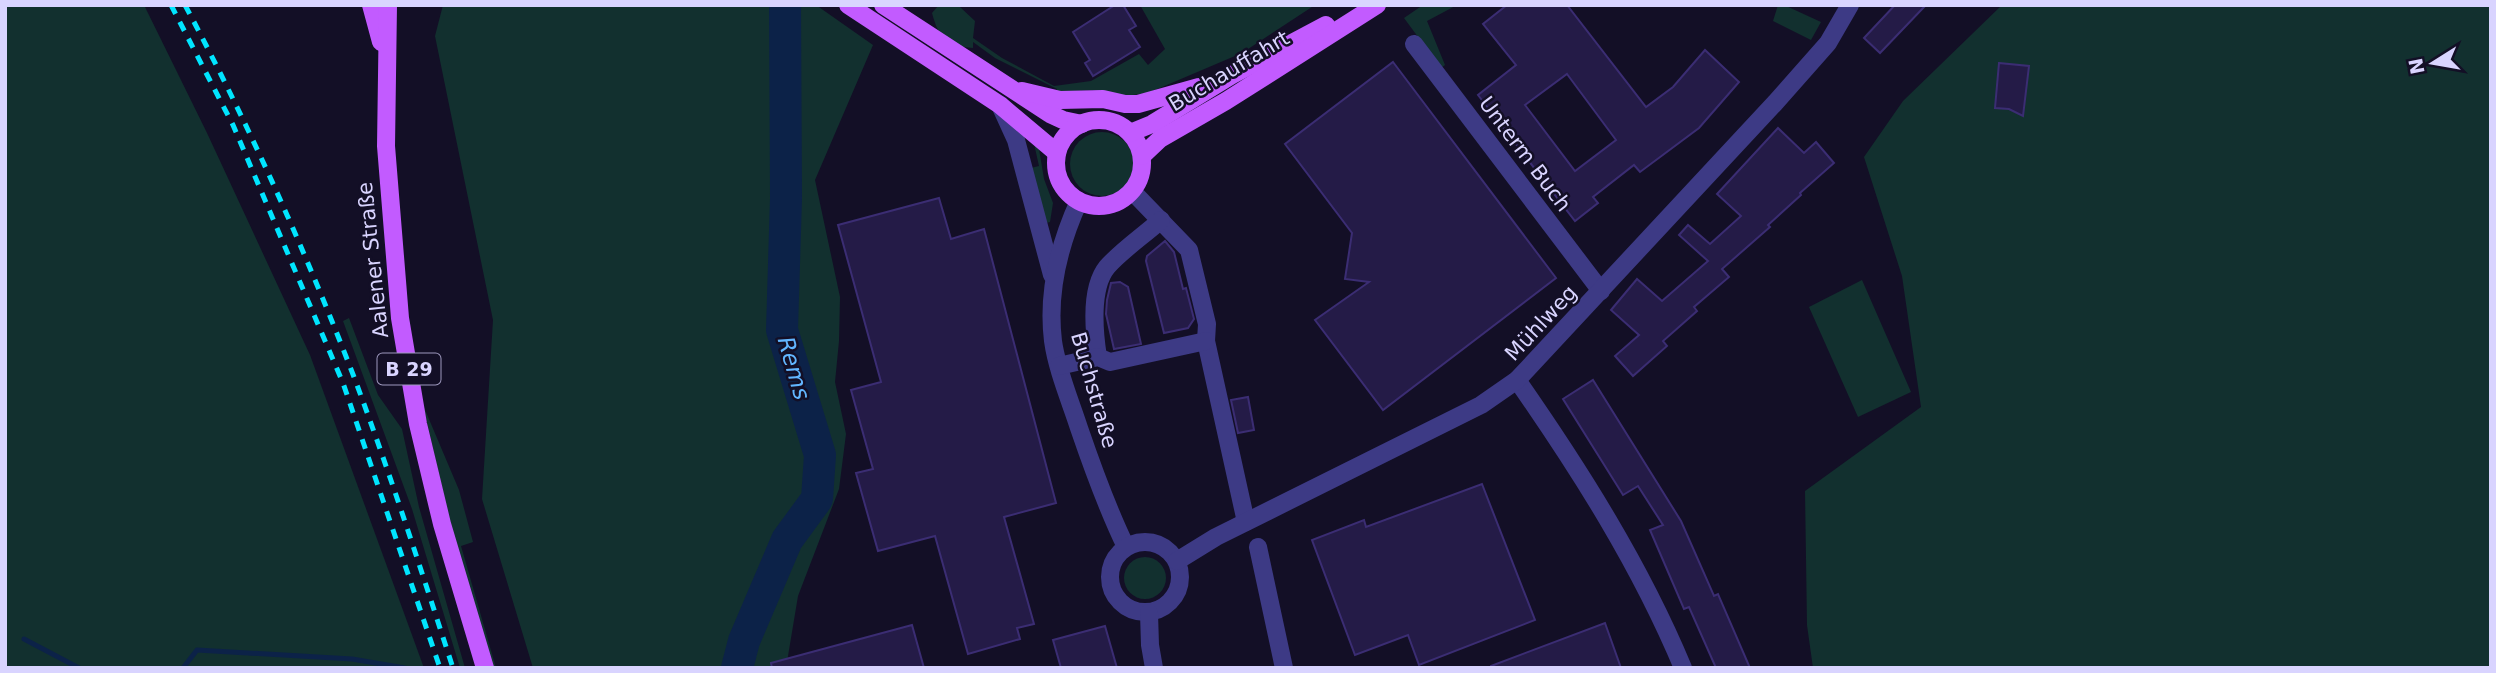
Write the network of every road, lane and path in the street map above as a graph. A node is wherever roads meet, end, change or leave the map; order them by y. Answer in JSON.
{"nodes":[{"id":1,"x":371,"y":5,"type":"edge"},
{"id":2,"x":388,"y":5,"type":"edge"},
{"id":3,"x":848,"y":5,"type":"edge"},
{"id":4,"x":883,"y":5,"type":"edge"},
{"id":5,"x":1850,"y":5,"type":"edge"},
{"id":6,"x":1365,"y":8,"type":"edge"},
{"id":7,"x":1414,"y":44,"type":"dead end"},
{"id":8,"x":386,"y":61,"type":"junction"},
{"id":9,"x":1232,"y":75,"type":"junction"},
{"id":10,"x":1008,"y":87,"type":"junction"},
{"id":11,"x":1000,"y":105,"type":"junction"},
{"id":12,"x":1082,"y":124,"type":"junction"},
{"id":13,"x":1130,"y":133,"type":"junction"},
{"id":14,"x":1058,"y":153,"type":"junction"},
{"id":15,"x":1142,"y":156,"type":"junction"},
{"id":16,"x":1132,"y":191,"type":"junction"},
{"id":17,"x":1079,"y":201,"type":"junction"},
{"id":18,"x":1161,"y":220,"type":"junction"},
{"id":19,"x":1053,"y":282,"type":"junction"},
{"id":20,"x":1601,"y":291,"type":"junction"},
{"id":21,"x":1206,"y":341,"type":"junction"},
{"id":22,"x":1098,"y":357,"type":"junction"},
{"id":23,"x":1059,"y":366,"type":"junction"},
{"id":24,"x":1517,"y":380,"type":"junction"},
{"id":25,"x":1246,"y":522,"type":"junction"},
{"id":26,"x":1126,"y":547,"type":"junction"},
{"id":27,"x":1258,"y":547,"type":"dead end"},
{"id":28,"x":1177,"y":561,"type":"junction"},
{"id":29,"x":1149,"y":613,"type":"junction"},
{"id":30,"x":485,"y":668,"type":"edge"},
{"id":31,"x":1154,"y":668,"type":"edge"},
{"id":32,"x":1284,"y":668,"type":"edge"},
{"id":33,"x":1684,"y":668,"type":"edge"}],
"edges":[{"from":1,"to":8,"type":"main road"},
{"from":2,"to":8,"type":"main road","name":"Aalener Straße","number":"B 29"},
{"from":3,"to":11,"type":"main road"},
{"from":4,"to":10,"type":"main road"},
{"from":5,"to":20,"type":"street","name":"Mühlweg"},
{"from":6,"to":9,"type":"main road"},
{"from":6,"to":15,"type":"main road","name":"Buchauffahrt"},
{"from":7,"to":20,"type":"street","name":"Unterm Buch"},
{"from":8,"to":30,"type":"main road","name":"Aalener Straße","number":"B 29"},
{"from":9,"to":10,"type":"main road"},
{"from":9,"to":13,"type":"main road"},
{"from":10,"to":12,"type":"main road"},
{"from":11,"to":14,"type":"main road"},
{"from":11,"to":19,"type":"street"},
{"from":12,"to":13,"type":"main road"},
{"from":12,"to":14,"type":"main road"},
{"from":13,"to":15,"type":"main road"},
{"from":14,"to":17,"type":"main road"},
{"from":15,"to":16,"type":"main road"},
{"from":16,"to":17,"type":"main road"},
{"from":16,"to":18,"type":"street"},
{"from":17,"to":19,"type":"street","name":"Buchstraße"},
{"from":18,"to":21,"type":"street"},
{"from":18,"to":22,"type":"street"},
{"from":19,"to":23,"type":"street","name":"Buchstraße"},
{"from":20,"to":24,"type":"street","name":"Mühlweg"},
{"from":21,"to":22,"type":"street"},
{"from":21,"to":25,"type":"street"},
{"from":22,"to":23,"type":"street"},
{"from":23,"to":26,"type":"street","name":"Buchstraße"},
{"from":24,"to":25,"type":"street","name":"Mühlweg"},
{"from":24,"to":33,"type":"street"},
{"from":25,"to":28,"type":"street","name":"Mühlweg"},
{"from":26,"to":28,"type":"street"},
{"from":26,"to":29,"type":"street"},
{"from":27,"to":32,"type":"street"},
{"from":28,"to":29,"type":"street"},
{"from":29,"to":31,"type":"street"}]}
